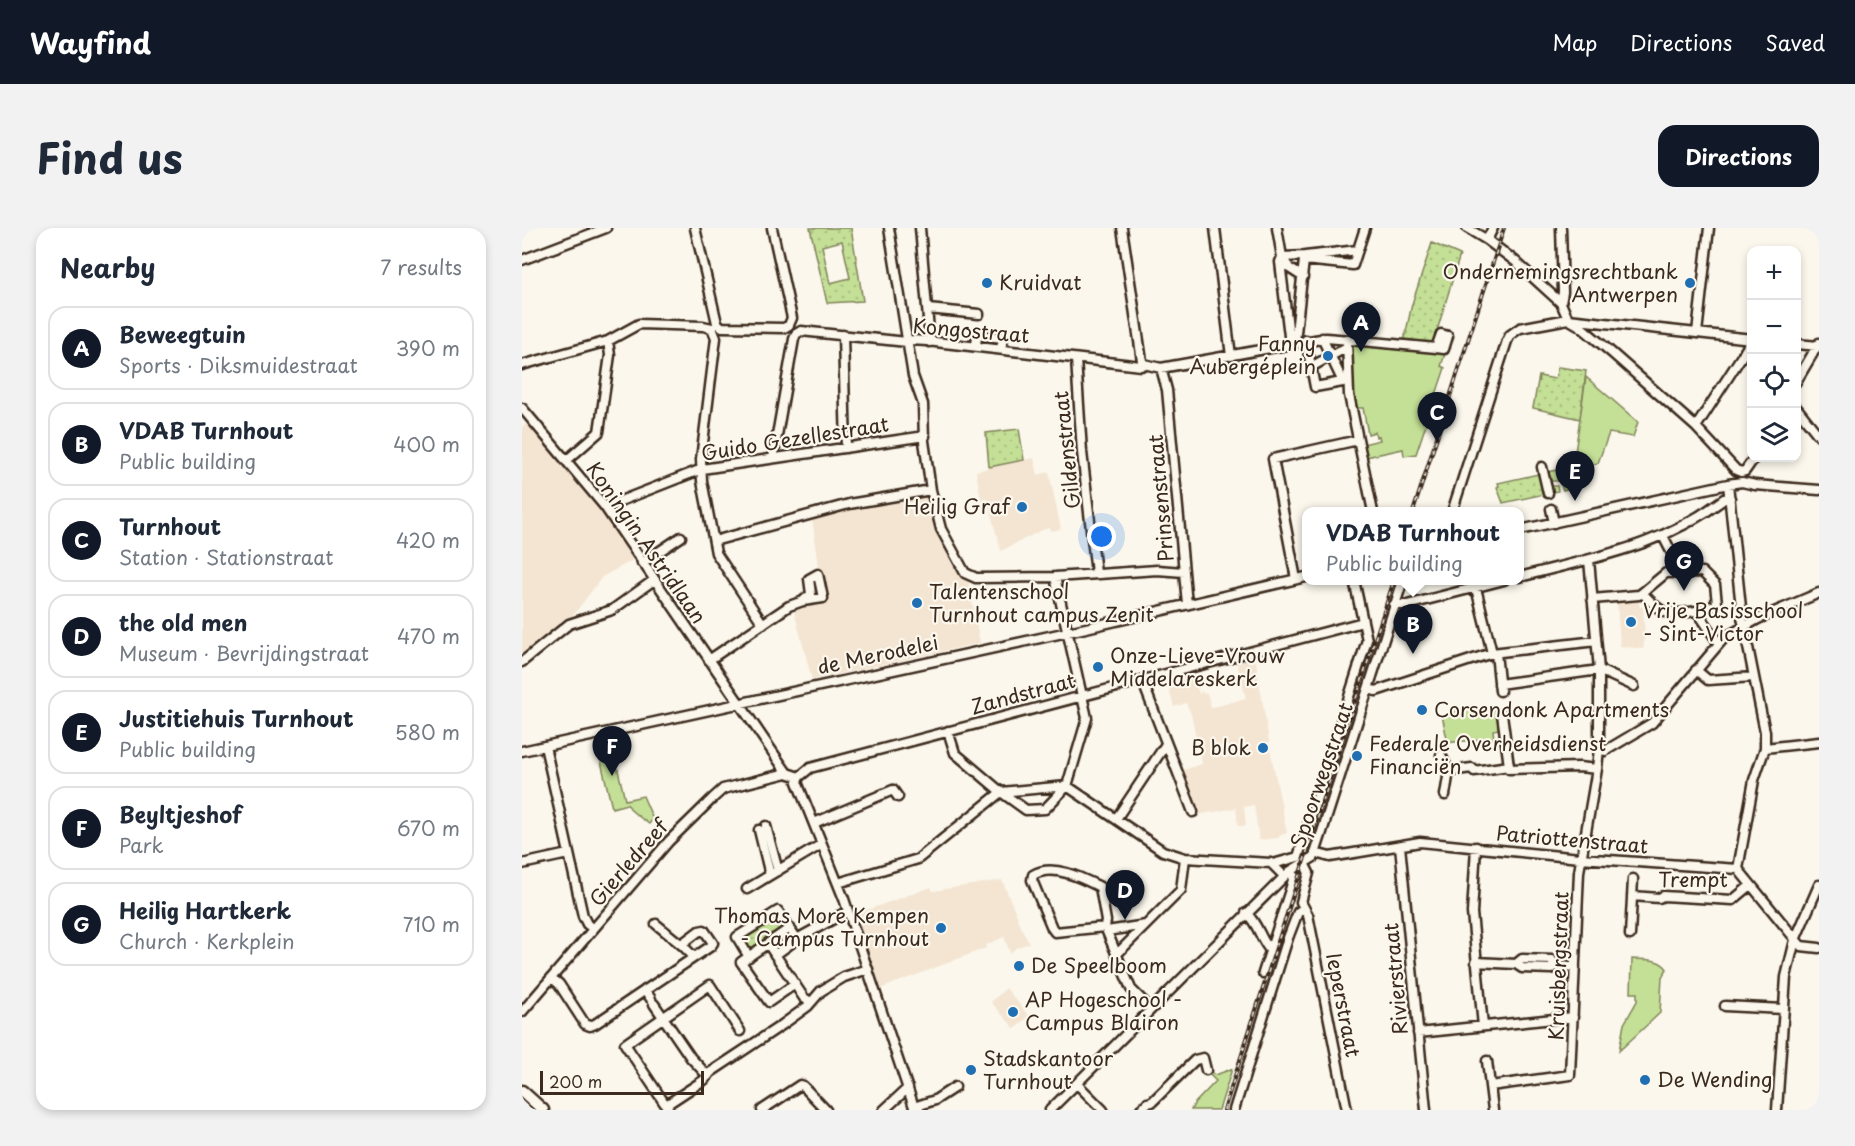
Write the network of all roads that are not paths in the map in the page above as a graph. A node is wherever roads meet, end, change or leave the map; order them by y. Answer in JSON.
{"nodes":[{"id":1,"x":606,"y":228,"type":"edge"},
{"id":2,"x":695,"y":228,"type":"edge"},
{"id":3,"x":772,"y":228,"type":"edge"},
{"id":4,"x":889,"y":228,"type":"edge"},
{"id":5,"x":920,"y":228,"type":"edge"},
{"id":6,"x":1122,"y":228,"type":"edge"},
{"id":7,"x":1215,"y":228,"type":"edge"},
{"id":8,"x":1277,"y":228,"type":"edge"},
{"id":9,"x":1365,"y":228,"type":"edge"},
{"id":10,"x":1468,"y":228,"type":"edge"},
{"id":11,"x":1493,"y":228,"type":"edge"},
{"id":12,"x":1561,"y":228,"type":"edge"},
{"id":13,"x":1709,"y":228,"type":"edge"},
{"id":14,"x":1487,"y":240,"type":"junction"},
{"id":15,"x":1358,"y":250,"type":"junction"},
{"id":16,"x":1282,"y":257,"type":"junction"},
{"id":17,"x":1305,"y":258,"type":"junction"},
{"id":18,"x":522,"y":260,"type":"edge"},
{"id":19,"x":1303,"y":277,"type":"junction"},
{"id":20,"x":1561,"y":303,"type":"junction"},
{"id":21,"x":928,"y":309,"type":"junction"},
{"id":22,"x":979,"y":315,"type":"dead end"},
{"id":23,"x":1568,"y":319,"type":"junction"},
{"id":24,"x":715,"y":326,"type":"junction"},
{"id":25,"x":1697,"y":333,"type":"junction"},
{"id":26,"x":843,"y":335,"type":"junction"},
{"id":27,"x":1322,"y":338,"type":"junction"},
{"id":28,"x":1747,"y":339,"type":"edge"},
{"id":29,"x":1306,"y":340,"type":"junction"},
{"id":30,"x":608,"y":341,"type":"junction"},
{"id":31,"x":907,"y":342,"type":"junction"},
{"id":32,"x":930,"y":342,"type":"junction"},
{"id":33,"x":1293,"y":343,"type":"junction"},
{"id":34,"x":1347,"y":343,"type":"junction"},
{"id":35,"x":1801,"y":344,"type":"edge"},
{"id":36,"x":1818,"y":345,"type":"edge"},
{"id":37,"x":1436,"y":348,"type":"dead end"},
{"id":38,"x":1747,"y":348,"type":"edge"},
{"id":39,"x":1231,"y":356,"type":"junction"},
{"id":40,"x":1329,"y":356,"type":"junction"},
{"id":41,"x":1076,"y":359,"type":"junction"},
{"id":42,"x":1144,"y":364,"type":"junction"},
{"id":43,"x":522,"y":365,"type":"edge"},
{"id":44,"x":1311,"y":367,"type":"junction"},
{"id":45,"x":1161,"y":369,"type":"junction"},
{"id":46,"x":1801,"y":375,"type":"edge"},
{"id":47,"x":1346,"y":381,"type":"junction"},
{"id":48,"x":522,"y":408,"type":"edge"},
{"id":49,"x":1798,"y":408,"type":"edge"},
{"id":50,"x":1696,"y":427,"type":"junction"},
{"id":51,"x":925,"y":436,"type":"junction"},
{"id":52,"x":1819,"y":436,"type":"edge"},
{"id":53,"x":1358,"y":440,"type":"junction"},
{"id":54,"x":846,"y":448,"type":"junction"},
{"id":55,"x":773,"y":458,"type":"junction"},
{"id":56,"x":566,"y":461,"type":"junction"},
{"id":57,"x":1752,"y":462,"type":"edge"},
{"id":58,"x":1542,"y":467,"type":"dead end"},
{"id":59,"x":702,"y":469,"type":"junction"},
{"id":60,"x":1728,"y":484,"type":"junction"},
{"id":61,"x":931,"y":490,"type":"junction"},
{"id":62,"x":1819,"y":490,"type":"edge"},
{"id":63,"x":1548,"y":494,"type":"dead end"},
{"id":64,"x":1730,"y":498,"type":"junction"},
{"id":65,"x":605,"y":507,"type":"junction"},
{"id":66,"x":1372,"y":507,"type":"edge"},
{"id":67,"x":1454,"y":507,"type":"edge"},
{"id":68,"x":1551,"y":508,"type":"dead end"},
{"id":69,"x":1554,"y":523,"type":"junction"},
{"id":70,"x":1524,"y":529,"type":"edge"},
{"id":71,"x":1663,"y":536,"type":"junction"},
{"id":72,"x":681,"y":537,"type":"dead end"},
{"id":73,"x":714,"y":541,"type":"junction"},
{"id":74,"x":1589,"y":560,"type":"junction"},
{"id":75,"x":642,"y":563,"type":"junction"},
{"id":76,"x":1184,"y":572,"type":"junction"},
{"id":77,"x":1096,"y":573,"type":"junction"},
{"id":78,"x":1678,"y":573,"type":"junction"},
{"id":79,"x":1524,"y":576,"type":"edge"},
{"id":80,"x":1055,"y":577,"type":"junction"},
{"id":81,"x":1302,"y":578,"type":"edge"},
{"id":82,"x":1296,"y":579,"type":"junction"},
{"id":83,"x":654,"y":580,"type":"junction"},
{"id":84,"x":1355,"y":585,"type":"edge"},
{"id":85,"x":1401,"y":585,"type":"edge"},
{"id":86,"x":1486,"y":585,"type":"edge"},
{"id":87,"x":1476,"y":588,"type":"junction"},
{"id":88,"x":1642,"y":593,"type":"junction"},
{"id":89,"x":1819,"y":593,"type":"edge"},
{"id":90,"x":1592,"y":599,"type":"junction"},
{"id":91,"x":803,"y":601,"type":"dead end"},
{"id":92,"x":1187,"y":604,"type":"junction"},
{"id":93,"x":1394,"y":604,"type":"junction"},
{"id":94,"x":1697,"y":611,"type":"junction"},
{"id":95,"x":1363,"y":622,"type":"junction"},
{"id":96,"x":763,"y":624,"type":"junction"},
{"id":97,"x":1744,"y":627,"type":"junction"},
{"id":98,"x":1066,"y":631,"type":"junction"},
{"id":99,"x":1596,"y":641,"type":"junction"},
{"id":100,"x":1718,"y":642,"type":"junction"},
{"id":101,"x":1494,"y":653,"type":"junction"},
{"id":102,"x":709,"y":660,"type":"junction"},
{"id":103,"x":522,"y":662,"type":"edge"},
{"id":104,"x":1599,"y":670,"type":"junction"},
{"id":105,"x":1696,"y":670,"type":"junction"},
{"id":106,"x":1754,"y":677,"type":"junction"},
{"id":107,"x":1142,"y":680,"type":"junction"},
{"id":108,"x":1634,"y":686,"type":"dead end"},
{"id":109,"x":1368,"y":689,"type":"junction"},
{"id":110,"x":1082,"y":696,"type":"junction"},
{"id":111,"x":737,"y":703,"type":"junction"},
{"id":112,"x":1502,"y":714,"type":"dead end"},
{"id":113,"x":948,"y":731,"type":"junction"},
{"id":114,"x":1819,"y":742,"type":"edge"},
{"id":115,"x":1166,"y":744,"type":"junction"},
{"id":116,"x":545,"y":746,"type":"junction"},
{"id":117,"x":1599,"y":748,"type":"junction"},
{"id":118,"x":1765,"y":748,"type":"junction"},
{"id":119,"x":522,"y":751,"type":"edge"},
{"id":120,"x":1441,"y":754,"type":"dead end"},
{"id":121,"x":1509,"y":766,"type":"junction"},
{"id":122,"x":1597,"y":769,"type":"junction"},
{"id":123,"x":785,"y":771,"type":"junction"},
{"id":124,"x":1449,"y":771,"type":"junction"},
{"id":125,"x":799,"y":777,"type":"junction"},
{"id":126,"x":1067,"y":786,"type":"junction"},
{"id":127,"x":1001,"y":792,"type":"junction"},
{"id":128,"x":1445,"y":795,"type":"dead end"},
{"id":129,"x":898,"y":797,"type":"dead end"},
{"id":130,"x":1193,"y":812,"type":"dead end"},
{"id":131,"x":1116,"y":819,"type":"junction"},
{"id":132,"x":814,"y":823,"type":"junction"},
{"id":133,"x":763,"y":828,"type":"dead end"},
{"id":134,"x":822,"y":844,"type":"junction"},
{"id":135,"x":1400,"y":846,"type":"junction"},
{"id":136,"x":1476,"y":847,"type":"junction"},
{"id":137,"x":1315,"y":853,"type":"junction"},
{"id":138,"x":568,"y":854,"type":"junction"},
{"id":139,"x":1185,"y":858,"type":"junction"},
{"id":140,"x":1580,"y":858,"type":"junction"},
{"id":141,"x":1304,"y":863,"type":"junction"},
{"id":142,"x":522,"y":864,"type":"edge"},
{"id":143,"x":1273,"y":864,"type":"junction"},
{"id":144,"x":1738,"y":869,"type":"junction"},
{"id":145,"x":774,"y":873,"type":"junction"},
{"id":146,"x":1286,"y":874,"type":"junction"},
{"id":147,"x":1633,"y":879,"type":"dead end"},
{"id":148,"x":838,"y":883,"type":"junction"},
{"id":149,"x":1752,"y":885,"type":"junction"},
{"id":150,"x":1819,"y":885,"type":"edge"},
{"id":151,"x":747,"y":889,"type":"dead end"},
{"id":152,"x":1632,"y":896,"type":"junction"},
{"id":153,"x":1304,"y":908,"type":"junction"},
{"id":154,"x":848,"y":911,"type":"junction"},
{"id":155,"x":1246,"y":913,"type":"junction"},
{"id":156,"x":656,"y":924,"type":"dead end"},
{"id":157,"x":1146,"y":925,"type":"junction"},
{"id":158,"x":593,"y":928,"type":"junction"},
{"id":159,"x":790,"y":928,"type":"junction"},
{"id":160,"x":1106,"y":929,"type":"junction"},
{"id":161,"x":1630,"y":936,"type":"dead end"},
{"id":162,"x":797,"y":939,"type":"junction"},
{"id":163,"x":1795,"y":940,"type":"junction"},
{"id":164,"x":768,"y":944,"type":"junction"},
{"id":165,"x":683,"y":946,"type":"junction"},
{"id":166,"x":1819,"y":948,"type":"edge"},
{"id":167,"x":1270,"y":950,"type":"junction"},
{"id":168,"x":1117,"y":954,"type":"junction"},
{"id":169,"x":775,"y":955,"type":"junction"},
{"id":170,"x":694,"y":957,"type":"junction"},
{"id":171,"x":749,"y":957,"type":"junction"},
{"id":172,"x":1476,"y":962,"type":"junction"},
{"id":173,"x":1575,"y":967,"type":"junction"},
{"id":174,"x":868,"y":969,"type":"junction"},
{"id":175,"x":1263,"y":973,"type":"dead end"},
{"id":176,"x":552,"y":978,"type":"junction"},
{"id":177,"x":795,"y":984,"type":"junction"},
{"id":178,"x":645,"y":990,"type":"junction"},
{"id":179,"x":811,"y":1002,"type":"junction"},
{"id":180,"x":1725,"y":1006,"type":"dead end"},
{"id":181,"x":1151,"y":1009,"type":"junction"},
{"id":182,"x":1783,"y":1009,"type":"junction"},
{"id":183,"x":522,"y":1012,"type":"edge"},
{"id":184,"x":663,"y":1017,"type":"junction"},
{"id":185,"x":1573,"y":1017,"type":"junction"},
{"id":186,"x":1483,"y":1026,"type":"junction"},
{"id":187,"x":740,"y":1031,"type":"dead end"},
{"id":188,"x":1418,"y":1033,"type":"junction"},
{"id":189,"x":1487,"y":1060,"type":"dead end"},
{"id":190,"x":1206,"y":1070,"type":"dead end"},
{"id":191,"x":708,"y":1076,"type":"junction"},
{"id":192,"x":1077,"y":1084,"type":"junction"},
{"id":193,"x":1490,"y":1086,"type":"junction"},
{"id":194,"x":955,"y":1087,"type":"dead end"},
{"id":195,"x":908,"y":1088,"type":"junction"},
{"id":196,"x":522,"y":1091,"type":"edge"},
{"id":197,"x":667,"y":1108,"type":"edge"},
{"id":198,"x":915,"y":1109,"type":"edge"},
{"id":199,"x":543,"y":1110,"type":"edge"},
{"id":200,"x":762,"y":1110,"type":"edge"},
{"id":201,"x":826,"y":1110,"type":"edge"},
{"id":202,"x":884,"y":1110,"type":"edge"},
{"id":203,"x":1050,"y":1110,"type":"edge"},
{"id":204,"x":1102,"y":1110,"type":"edge"},
{"id":205,"x":1140,"y":1110,"type":"edge"},
{"id":206,"x":1234,"y":1110,"type":"edge"},
{"id":207,"x":1347,"y":1110,"type":"edge"},
{"id":208,"x":1426,"y":1110,"type":"edge"},
{"id":209,"x":1493,"y":1110,"type":"edge"},
{"id":210,"x":1777,"y":1110,"type":"edge"}],
"edges":[{"from":1,"to":18,"type":"street"},
{"from":2,"to":24,"type":"street"},
{"from":3,"to":24,"type":"street"},
{"from":4,"to":31,"type":"street"},
{"from":5,"to":21,"type":"street"},
{"from":6,"to":42,"type":"street"},
{"from":7,"to":39,"type":"street"},
{"from":8,"to":16,"type":"street"},
{"from":9,"to":15,"type":"street"},
{"from":10,"to":14,"type":"street"},
{"from":11,"to":14,"type":"street"},
{"from":12,"to":20,"type":"street"},
{"from":13,"to":25,"type":"street"},
{"from":14,"to":20,"type":"street"},
{"from":15,"to":17,"type":"street"},
{"from":15,"to":17,"type":"street"},
{"from":16,"to":17,"type":"street"},
{"from":16,"to":19,"type":"street"},
{"from":16,"to":33,"type":"street"},
{"from":17,"to":19,"type":"street"},
{"from":19,"to":33,"type":"street"},
{"from":20,"to":23,"type":"street"},
{"from":21,"to":22,"type":"street"},
{"from":21,"to":32,"type":"street"},
{"from":23,"to":25,"type":"street"},
{"from":23,"to":50,"type":"street"},
{"from":23,"to":67,"type":"street"},
{"from":24,"to":30,"type":"street"},
{"from":24,"to":59,"type":"street"},
{"from":25,"to":28,"type":"street"},
{"from":26,"to":31,"type":"street","name":"Kongostraat"},
{"from":26,"to":54,"type":"street"},
{"from":26,"to":55,"type":"street","name":"Kongostraat"},
{"from":27,"to":29,"type":"street"},
{"from":27,"to":34,"type":"street"},
{"from":27,"to":40,"type":"street"},
{"from":29,"to":33,"type":"street"},
{"from":29,"to":44,"type":"street"},
{"from":30,"to":43,"type":"street"},
{"from":30,"to":56,"type":"street"},
{"from":31,"to":32,"type":"street","name":"Kongostraat"},
{"from":31,"to":51,"type":"street"},
{"from":32,"to":41,"type":"street","name":"Kongostraat"},
{"from":33,"to":39,"type":"street"},
{"from":34,"to":37,"type":"street"},
{"from":34,"to":40,"type":"street"},
{"from":34,"to":47,"type":"street"},
{"from":35,"to":36,"type":"street"},
{"from":36,"to":46,"type":"street"},
{"from":38,"to":50,"type":"street"},
{"from":39,"to":45,"type":"street"},
{"from":40,"to":44,"type":"street"},
{"from":40,"to":47,"type":"street"},
{"from":41,"to":42,"type":"street","name":"Kongostraat"},
{"from":41,"to":77,"type":"street","name":"Gildenstraat"},
{"from":42,"to":45,"type":"street","name":"Kongostraat"},
{"from":44,"to":47,"type":"street"},
{"from":45,"to":76,"type":"street","name":"Prinsenstraat"},
{"from":47,"to":53,"type":"street"},
{"from":48,"to":56,"type":"street","name":"Koningin Astridlaan"},
{"from":49,"to":52,"type":"street"},
{"from":50,"to":57,"type":"street"},
{"from":51,"to":54,"type":"street","name":"Guido Gezellestraat"},
{"from":51,"to":61,"type":"street"},
{"from":53,"to":66,"type":"street"},
{"from":53,"to":82,"type":"street"},
{"from":54,"to":55,"type":"street","name":"Guido Gezellestraat"},
{"from":55,"to":59,"type":"street","name":"Guido Gezellestraat"},
{"from":56,"to":65,"type":"street","name":"Koningin Astridlaan"},
{"from":58,"to":63,"type":"street"},
{"from":59,"to":65,"type":"street","name":"Guido Gezellestraat"},
{"from":59,"to":73,"type":"street"},
{"from":60,"to":62,"type":"street"},
{"from":60,"to":64,"type":"street"},
{"from":60,"to":69,"type":"street"},
{"from":61,"to":73,"type":"street"},
{"from":61,"to":80,"type":"street"},
{"from":64,"to":71,"type":"street"},
{"from":64,"to":97,"type":"street"},
{"from":65,"to":75,"type":"street","name":"Koningin Astridlaan"},
{"from":68,"to":69,"type":"street"},
{"from":69,"to":70,"type":"street"},
{"from":71,"to":74,"type":"street"},
{"from":71,"to":78,"type":"street"},
{"from":72,"to":75,"type":"street"},
{"from":73,"to":96,"type":"street"},
{"from":74,"to":79,"type":"street"},
{"from":74,"to":90,"type":"street","name":"Kruisbergstraat"},
{"from":75,"to":83,"type":"street","name":"Koningin Astridlaan"},
{"from":76,"to":77,"type":"street"},
{"from":76,"to":92,"type":"street","name":"Prinsenstraat"},
{"from":77,"to":80,"type":"street"},
{"from":78,"to":88,"type":"street"},
{"from":78,"to":94,"type":"street"},
{"from":80,"to":98,"type":"street"},
{"from":81,"to":82,"type":"street","name":"de Merodelei"},
{"from":82,"to":92,"type":"street","name":"de Merodelei"},
{"from":83,"to":102,"type":"street","name":"Koningin Astridlaan"},
{"from":83,"to":103,"type":"street"},
{"from":84,"to":95,"type":"street"},
{"from":85,"to":93,"type":"street","name":"Spoorwegstraat"},
{"from":86,"to":87,"type":"street"},
{"from":87,"to":93,"type":"street"},
{"from":87,"to":101,"type":"street"},
{"from":88,"to":90,"type":"street"},
{"from":88,"to":94,"type":"street"},
{"from":89,"to":97,"type":"street"},
{"from":90,"to":99,"type":"street","name":"Kruisbergstraat"},
{"from":91,"to":96,"type":"street"},
{"from":92,"to":98,"type":"street","name":"de Merodelei"},
{"from":93,"to":109,"type":"street","name":"Spoorwegstraat"},
{"from":94,"to":100,"type":"street"},
{"from":95,"to":107,"type":"street","name":"Zandstraat"},
{"from":95,"to":143,"type":"street"},
{"from":96,"to":102,"type":"street"},
{"from":97,"to":100,"type":"street"},
{"from":97,"to":106,"type":"street"},
{"from":98,"to":110,"type":"street"},
{"from":98,"to":111,"type":"street","name":"de Merodelei"},
{"from":99,"to":101,"type":"street"},
{"from":99,"to":104,"type":"street","name":"Kruisbergstraat"},
{"from":100,"to":105,"type":"street"},
{"from":101,"to":104,"type":"street"},
{"from":101,"to":109,"type":"street"},
{"from":102,"to":111,"type":"street","name":"Koningin Astridlaan"},
{"from":104,"to":108,"type":"street"},
{"from":104,"to":117,"type":"street","name":"Kruisbergstraat"},
{"from":105,"to":106,"type":"street"},
{"from":105,"to":117,"type":"street"},
{"from":106,"to":118,"type":"street"},
{"from":107,"to":110,"type":"street","name":"Zandstraat"},
{"from":107,"to":115,"type":"street"},
{"from":109,"to":137,"type":"street","name":"Spoorwegstraat"},
{"from":110,"to":113,"type":"street","name":"Zandstraat"},
{"from":110,"to":126,"type":"street"},
{"from":111,"to":116,"type":"street","name":"de Merodelei"},
{"from":111,"to":123,"type":"street","name":"Koningin Astridlaan"},
{"from":112,"to":121,"type":"street"},
{"from":113,"to":125,"type":"street","name":"Zandstraat"},
{"from":113,"to":127,"type":"street"},
{"from":114,"to":118,"type":"street"},
{"from":115,"to":130,"type":"street"},
{"from":115,"to":131,"type":"street"},
{"from":116,"to":119,"type":"street","name":"de Merodelei"},
{"from":116,"to":138,"type":"street"},
{"from":117,"to":122,"type":"street","name":"Kruisbergstraat"},
{"from":118,"to":144,"type":"street"},
{"from":120,"to":124,"type":"street"},
{"from":121,"to":122,"type":"street"},
{"from":121,"to":124,"type":"street"},
{"from":122,"to":140,"type":"street","name":"Kruisbergstraat"},
{"from":123,"to":125,"type":"street"},
{"from":123,"to":158,"type":"street","name":"Gierledreef"},
{"from":124,"to":128,"type":"street"},
{"from":125,"to":132,"type":"street"},
{"from":126,"to":127,"type":"street"},
{"from":126,"to":127,"type":"street"},
{"from":126,"to":131,"type":"street"},
{"from":127,"to":148,"type":"street"},
{"from":129,"to":132,"type":"street"},
{"from":131,"to":139,"type":"street"},
{"from":132,"to":134,"type":"street"},
{"from":133,"to":145,"type":"street"},
{"from":134,"to":145,"type":"street"},
{"from":134,"to":148,"type":"street"},
{"from":135,"to":136,"type":"street","name":"Patriottenstraat"},
{"from":135,"to":137,"type":"street","name":"Patriottenstraat"},
{"from":135,"to":188,"type":"street","name":"Rivierstraat"},
{"from":136,"to":140,"type":"street","name":"Patriottenstraat"},
{"from":136,"to":172,"type":"street"},
{"from":137,"to":141,"type":"street","name":"Spoorwegstraat"},
{"from":138,"to":142,"type":"street"},
{"from":138,"to":158,"type":"street"},
{"from":139,"to":143,"type":"street"},
{"from":139,"to":157,"type":"street"},
{"from":140,"to":144,"type":"street","name":"Patriottenstraat"},
{"from":140,"to":173,"type":"street","name":"Kruisbergstraat"},
{"from":141,"to":146,"type":"street"},
{"from":141,"to":153,"type":"street","name":"Spoorwegstraat"},
{"from":143,"to":146,"type":"street"},
{"from":144,"to":149,"type":"street"},
{"from":145,"to":151,"type":"street"},
{"from":146,"to":155,"type":"street"},
{"from":146,"to":167,"type":"street"},
{"from":147,"to":152,"type":"street","name":"Trempt"},
{"from":148,"to":154,"type":"street"},
{"from":149,"to":152,"type":"street","name":"Trempt"},
{"from":149,"to":163,"type":"street"},
{"from":150,"to":163,"type":"street"},
{"from":152,"to":161,"type":"street","name":"Trempt"},
{"from":153,"to":206,"type":"street","name":"Spoorwegstraat"},
{"from":153,"to":207,"type":"street","name":"Ieperstraat"},
{"from":154,"to":162,"type":"street"},
{"from":154,"to":174,"type":"street"},
{"from":155,"to":167,"type":"street"},
{"from":155,"to":181,"type":"street"},
{"from":156,"to":165,"type":"street"},
{"from":157,"to":160,"type":"street"},
{"from":157,"to":168,"type":"street"},
{"from":158,"to":176,"type":"street","name":"Gierledreef"},
{"from":159,"to":162,"type":"street"},
{"from":159,"to":164,"type":"street"},
{"from":159,"to":171,"type":"street"},
{"from":160,"to":160,"type":"street"},
{"from":160,"to":168,"type":"street"},
{"from":162,"to":169,"type":"street"},
{"from":163,"to":166,"type":"street"},
{"from":163,"to":182,"type":"street"},
{"from":164,"to":169,"type":"street"},
{"from":164,"to":171,"type":"street"},
{"from":165,"to":170,"type":"street"},
{"from":165,"to":170,"type":"street"},
{"from":167,"to":175,"type":"street"},
{"from":168,"to":181,"type":"street"},
{"from":169,"to":177,"type":"street"},
{"from":170,"to":178,"type":"street"},
{"from":171,"to":177,"type":"street"},
{"from":172,"to":173,"type":"street"},
{"from":172,"to":186,"type":"street"},
{"from":173,"to":185,"type":"street","name":"Kruisbergstraat"},
{"from":174,"to":179,"type":"street"},
{"from":174,"to":195,"type":"street"},
{"from":176,"to":178,"type":"street"},
{"from":176,"to":183,"type":"street","name":"Gierledreef"},
{"from":177,"to":179,"type":"street"},
{"from":178,"to":184,"type":"street"},
{"from":179,"to":191,"type":"street"},
{"from":180,"to":182,"type":"street"},
{"from":181,"to":192,"type":"street"},
{"from":182,"to":210,"type":"street"},
{"from":184,"to":187,"type":"street"},
{"from":184,"to":191,"type":"street"},
{"from":184,"to":197,"type":"street"},
{"from":185,"to":186,"type":"street"},
{"from":185,"to":193,"type":"street","name":"Kruisbergstraat"},
{"from":186,"to":188,"type":"street"},
{"from":188,"to":208,"type":"street","name":"Rivierstraat"},
{"from":189,"to":193,"type":"street"},
{"from":190,"to":205,"type":"street"},
{"from":191,"to":197,"type":"street"},
{"from":192,"to":203,"type":"street"},
{"from":192,"to":204,"type":"street"},
{"from":193,"to":209,"type":"street"},
{"from":194,"to":198,"type":"street"},
{"from":195,"to":198,"type":"street"},
{"from":195,"to":202,"type":"street"},
{"from":196,"to":199,"type":"main road"},
{"from":200,"to":201,"type":"street"}]}
